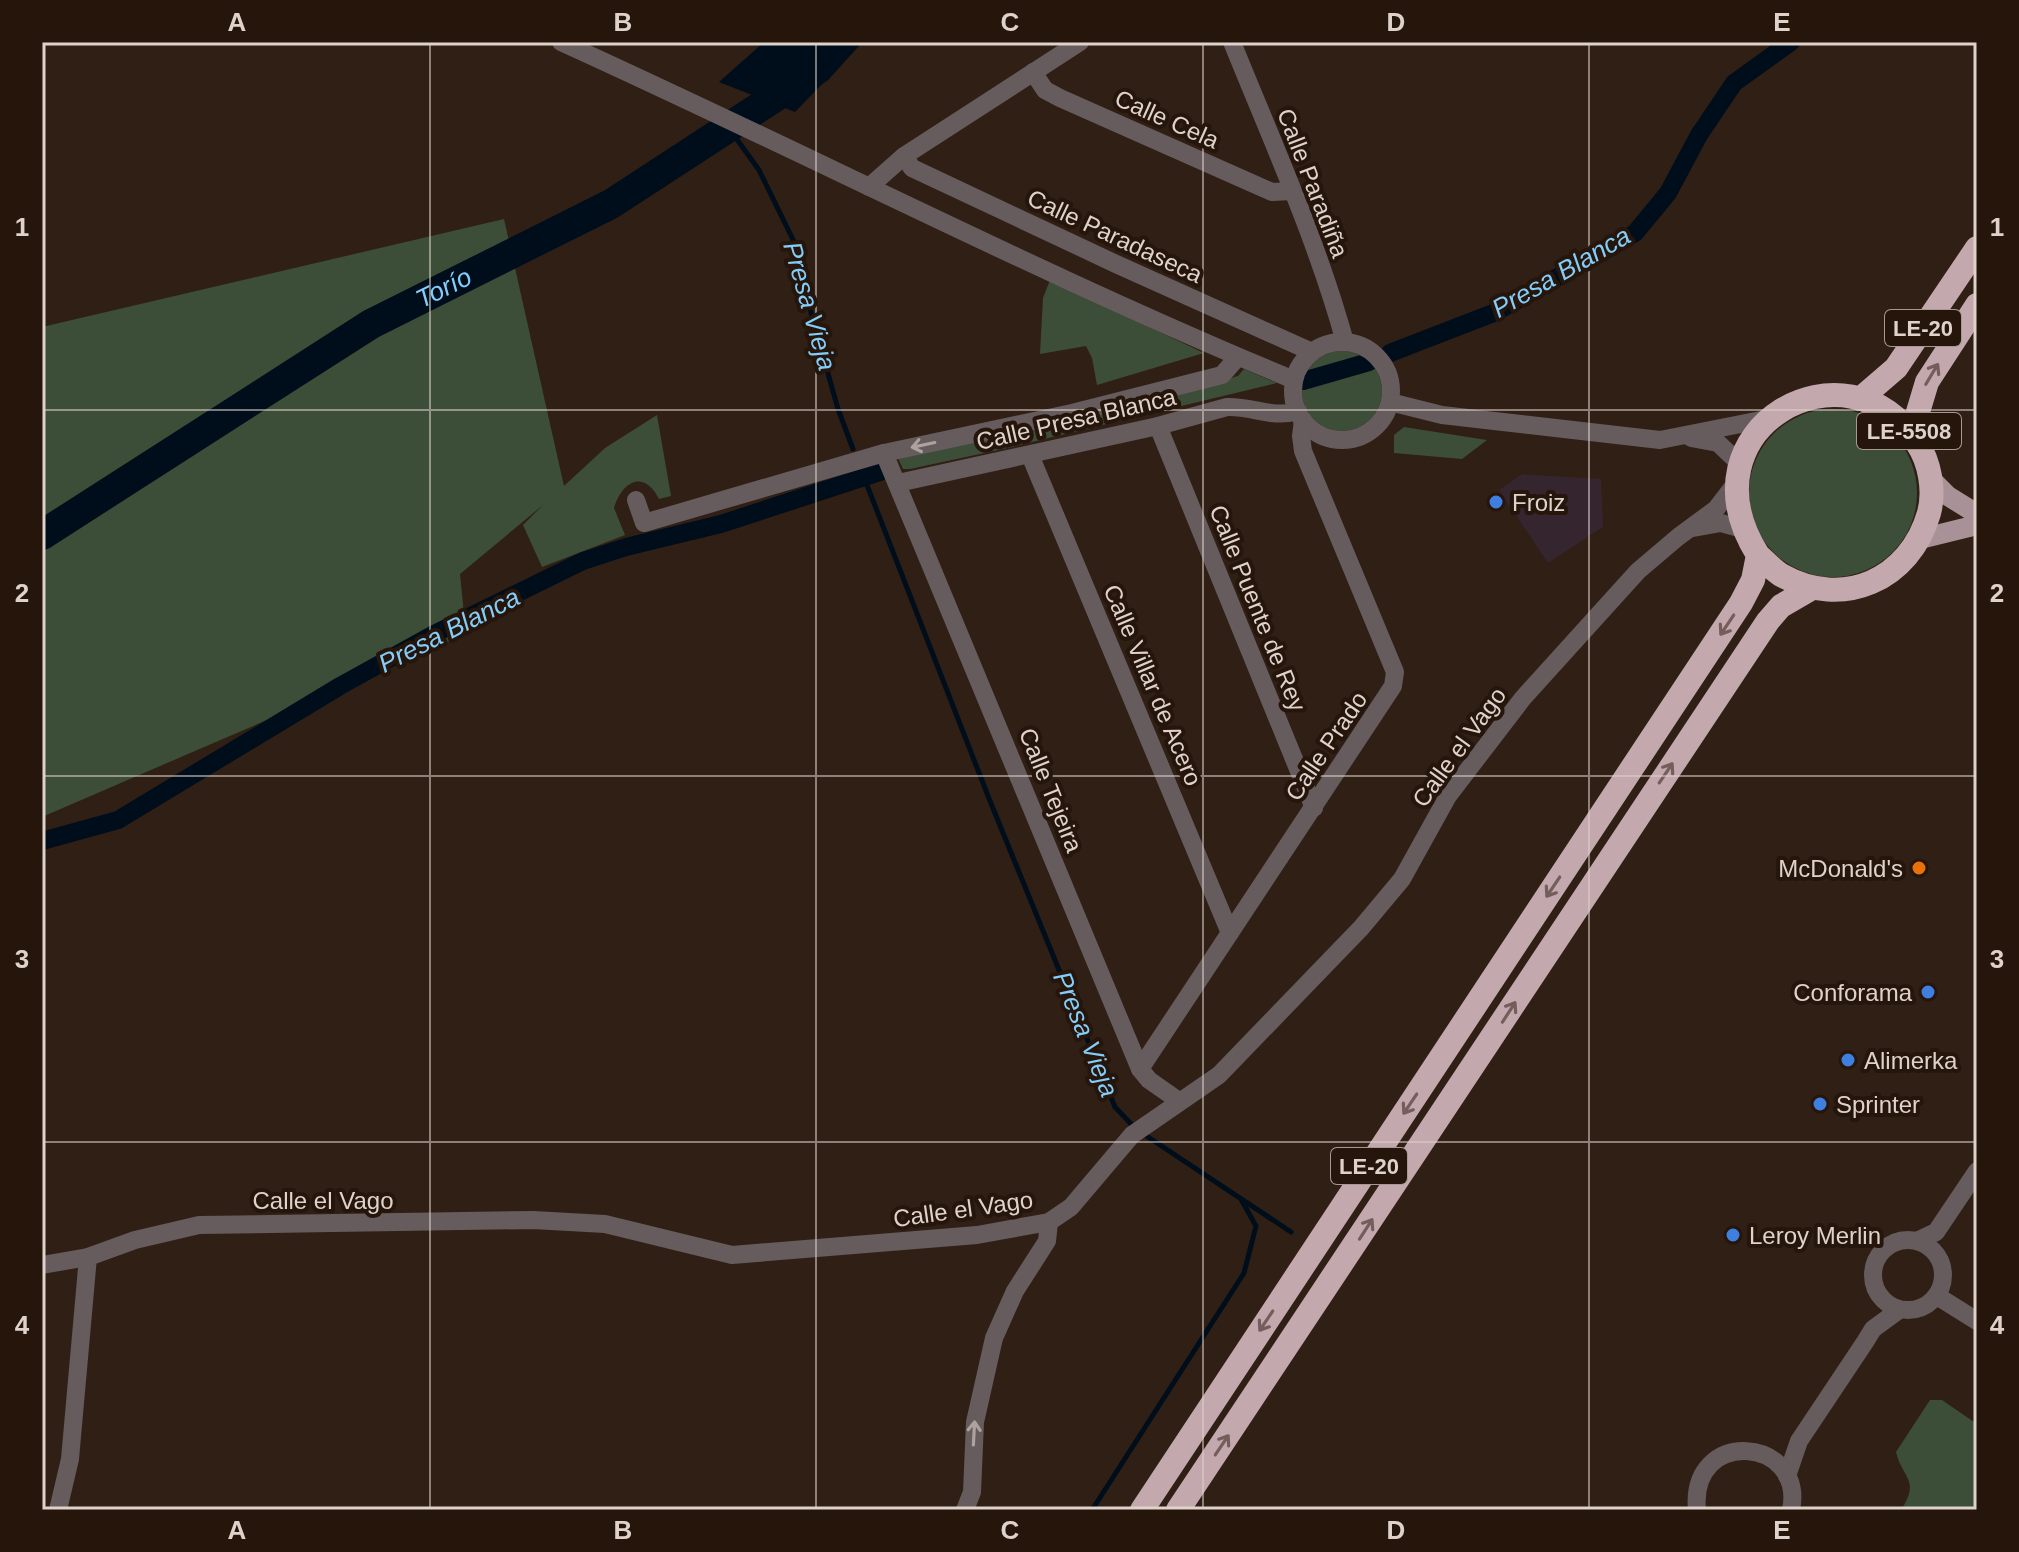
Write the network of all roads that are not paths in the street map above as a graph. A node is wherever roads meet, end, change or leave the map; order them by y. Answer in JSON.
{"nodes":[{"id":1,"x":561,"y":42,"type":"edge"},
{"id":2,"x":1080,"y":42,"type":"edge"},
{"id":3,"x":1232,"y":42,"type":"edge"},
{"id":4,"x":1033,"y":72,"type":"junction"},
{"id":5,"x":904,"y":156,"type":"junction"},
{"id":6,"x":869,"y":187,"type":"junction"},
{"id":7,"x":1292,"y":191,"type":"junction"},
{"id":8,"x":1977,"y":248,"type":"edge"},
{"id":9,"x":1977,"y":305,"type":"edge"},
{"id":10,"x":1345,"y":342,"type":"junction"},
{"id":11,"x":1312,"y":352,"type":"junction"},
{"id":12,"x":1237,"y":358,"type":"junction"},
{"id":13,"x":1294,"y":380,"type":"junction"},
{"id":14,"x":1860,"y":399,"type":"junction"},
{"id":15,"x":1390,"y":402,"type":"junction"},
{"id":16,"x":1300,"y":416,"type":"junction"},
{"id":17,"x":1771,"y":418,"type":"junction"},
{"id":18,"x":1158,"y":426,"type":"junction"},
{"id":19,"x":1680,"y":437,"type":"junction"},
{"id":20,"x":1921,"y":449,"type":"junction"},
{"id":21,"x":884,"y":453,"type":"junction"},
{"id":22,"x":1030,"y":455,"type":"junction"},
{"id":23,"x":1738,"y":474,"type":"junction"},
{"id":24,"x":1930,"y":478,"type":"junction"},
{"id":25,"x":898,"y":483,"type":"junction"},
{"id":26,"x":636,"y":500,"type":"dead end"},
{"id":27,"x":1977,"y":514,"type":"edge"},
{"id":28,"x":1977,"y":525,"type":"edge"},
{"id":29,"x":1743,"y":529,"type":"junction"},
{"id":30,"x":1686,"y":531,"type":"junction"},
{"id":31,"x":1920,"y":539,"type":"junction"},
{"id":32,"x":1758,"y":555,"type":"junction"},
{"id":33,"x":1812,"y":588,"type":"junction"},
{"id":34,"x":1314,"y":808,"type":"junction"},
{"id":35,"x":1230,"y":933,"type":"junction"},
{"id":36,"x":1140,"y":1069,"type":"junction"},
{"id":37,"x":1179,"y":1101,"type":"junction"},
{"id":38,"x":1977,"y":1171,"type":"edge"},
{"id":39,"x":1049,"y":1222,"type":"junction"},
{"id":40,"x":1936,"y":1232,"type":"junction"},
{"id":41,"x":1917,"y":1241,"type":"junction"},
{"id":42,"x":1936,"y":1253,"type":"junction"},
{"id":43,"x":88,"y":1257,"type":"junction"},
{"id":44,"x":42,"y":1265,"type":"edge"},
{"id":45,"x":1937,"y":1296,"type":"junction"},
{"id":46,"x":1880,"y":1298,"type":"junction"},
{"id":47,"x":1899,"y":1310,"type":"junction"},
{"id":48,"x":1977,"y":1321,"type":"edge"},
{"id":49,"x":1873,"y":1329,"type":"junction"},
{"id":50,"x":1799,"y":1441,"type":"junction"},
{"id":51,"x":1765,"y":1454,"type":"junction"},
{"id":52,"x":1787,"y":1476,"type":"junction"},
{"id":53,"x":58,"y":1510,"type":"edge"},
{"id":54,"x":965,"y":1510,"type":"edge"},
{"id":55,"x":1142,"y":1510,"type":"edge"},
{"id":56,"x":1178,"y":1510,"type":"edge"},
{"id":57,"x":1697,"y":1510,"type":"edge"},
{"id":58,"x":1791,"y":1510,"type":"edge"}],
"edges":[{"from":1,"to":6,"type":"street"},
{"from":2,"to":4,"type":"street"},
{"from":3,"to":7,"type":"street","name":"Calle Paradiña"},
{"from":4,"to":5,"type":"street"},
{"from":4,"to":7,"type":"street","name":"Calle Cela"},
{"from":5,"to":6,"type":"street"},
{"from":5,"to":11,"type":"street","name":"Calle Paradaseca"},
{"from":6,"to":12,"type":"street"},
{"from":7,"to":10,"type":"street","name":"Calle Paradiña"},
{"from":8,"to":14,"type":"highway","number":"LE-20"},
{"from":20,"to":9,"type":"highway","number":"LE-20","one_way":true},
{"from":10,"to":11,"type":"street"},
{"from":10,"to":15,"type":"street"},
{"from":11,"to":13,"type":"street"},
{"from":12,"to":13,"type":"street"},
{"from":12,"to":21,"type":"street","name":"Calle Presa Blanca","one_way":true},
{"from":13,"to":16,"type":"street"},
{"from":14,"to":17,"type":"highway","number":"LE-5508"},
{"from":14,"to":20,"type":"highway","number":"LE-5508"},
{"from":15,"to":16,"type":"street"},
{"from":15,"to":19,"type":"street","number":"LE-5508"},
{"from":16,"to":18,"type":"street","name":"Calle Presa Blanca"},
{"from":16,"to":34,"type":"street","name":"Calle Prado"},
{"from":17,"to":19,"type":"street","number":"LE-5508"},
{"from":17,"to":23,"type":"highway","number":"LE-5508"},
{"from":18,"to":22,"type":"street","name":"Calle Presa Blanca"},
{"from":18,"to":34,"type":"street","name":"Calle Puente de Rey"},
{"from":19,"to":23,"type":"street","number":"LE-5508"},
{"from":20,"to":24,"type":"highway","number":"LE-5508"},
{"from":21,"to":25,"type":"street"},
{"from":21,"to":26,"type":"street","name":"Calle Presa Blanca"},
{"from":22,"to":25,"type":"street","name":"Calle Presa Blanca"},
{"from":22,"to":35,"type":"street","name":"Calle Villar de Acero"},
{"from":23,"to":29,"type":"highway","number":"LE-5508"},
{"from":23,"to":30,"type":"street","name":"Calle el Vago"},
{"from":24,"to":27,"type":"main road"},
{"from":24,"to":31,"type":"highway","number":"LE-5508"},
{"from":25,"to":36,"type":"street","name":"Calle Tejeira"},
{"from":28,"to":31,"type":"main road"},
{"from":29,"to":30,"type":"street","name":"Calle el Vago"},
{"from":29,"to":32,"type":"highway","number":"LE-5508"},
{"from":30,"to":37,"type":"street","name":"Calle el Vago"},
{"from":31,"to":33,"type":"highway","number":"LE-5508"},
{"from":32,"to":33,"type":"highway","number":"LE-5508"},
{"from":32,"to":55,"type":"highway","number":"LE-20","one_way":true},
{"from":56,"to":33,"type":"highway","number":"LE-20","one_way":true},
{"from":34,"to":35,"type":"street","name":"Calle Prado"},
{"from":35,"to":36,"type":"street","name":"Calle Prado"},
{"from":36,"to":37,"type":"street","name":"Calle Tejeira"},
{"from":37,"to":39,"type":"street","name":"Calle el Vago"},
{"from":38,"to":40,"type":"street"},
{"from":39,"to":43,"type":"street","name":"Calle el Vago"},
{"from":54,"to":39,"type":"street","one_way":true},
{"from":40,"to":41,"type":"street"},
{"from":40,"to":42,"type":"street"},
{"from":41,"to":42,"type":"street"},
{"from":41,"to":46,"type":"street"},
{"from":42,"to":45,"type":"street"},
{"from":43,"to":44,"type":"street","name":"Calle el Vago"},
{"from":43,"to":53,"type":"street"},
{"from":45,"to":47,"type":"street"},
{"from":45,"to":48,"type":"street"},
{"from":46,"to":47,"type":"street"},
{"from":46,"to":49,"type":"street"},
{"from":47,"to":49,"type":"street"},
{"from":49,"to":50,"type":"street"},
{"from":50,"to":51,"type":"street"},
{"from":50,"to":52,"type":"street"},
{"from":51,"to":52,"type":"street"},
{"from":51,"to":57,"type":"street"},
{"from":52,"to":58,"type":"street"}]}
